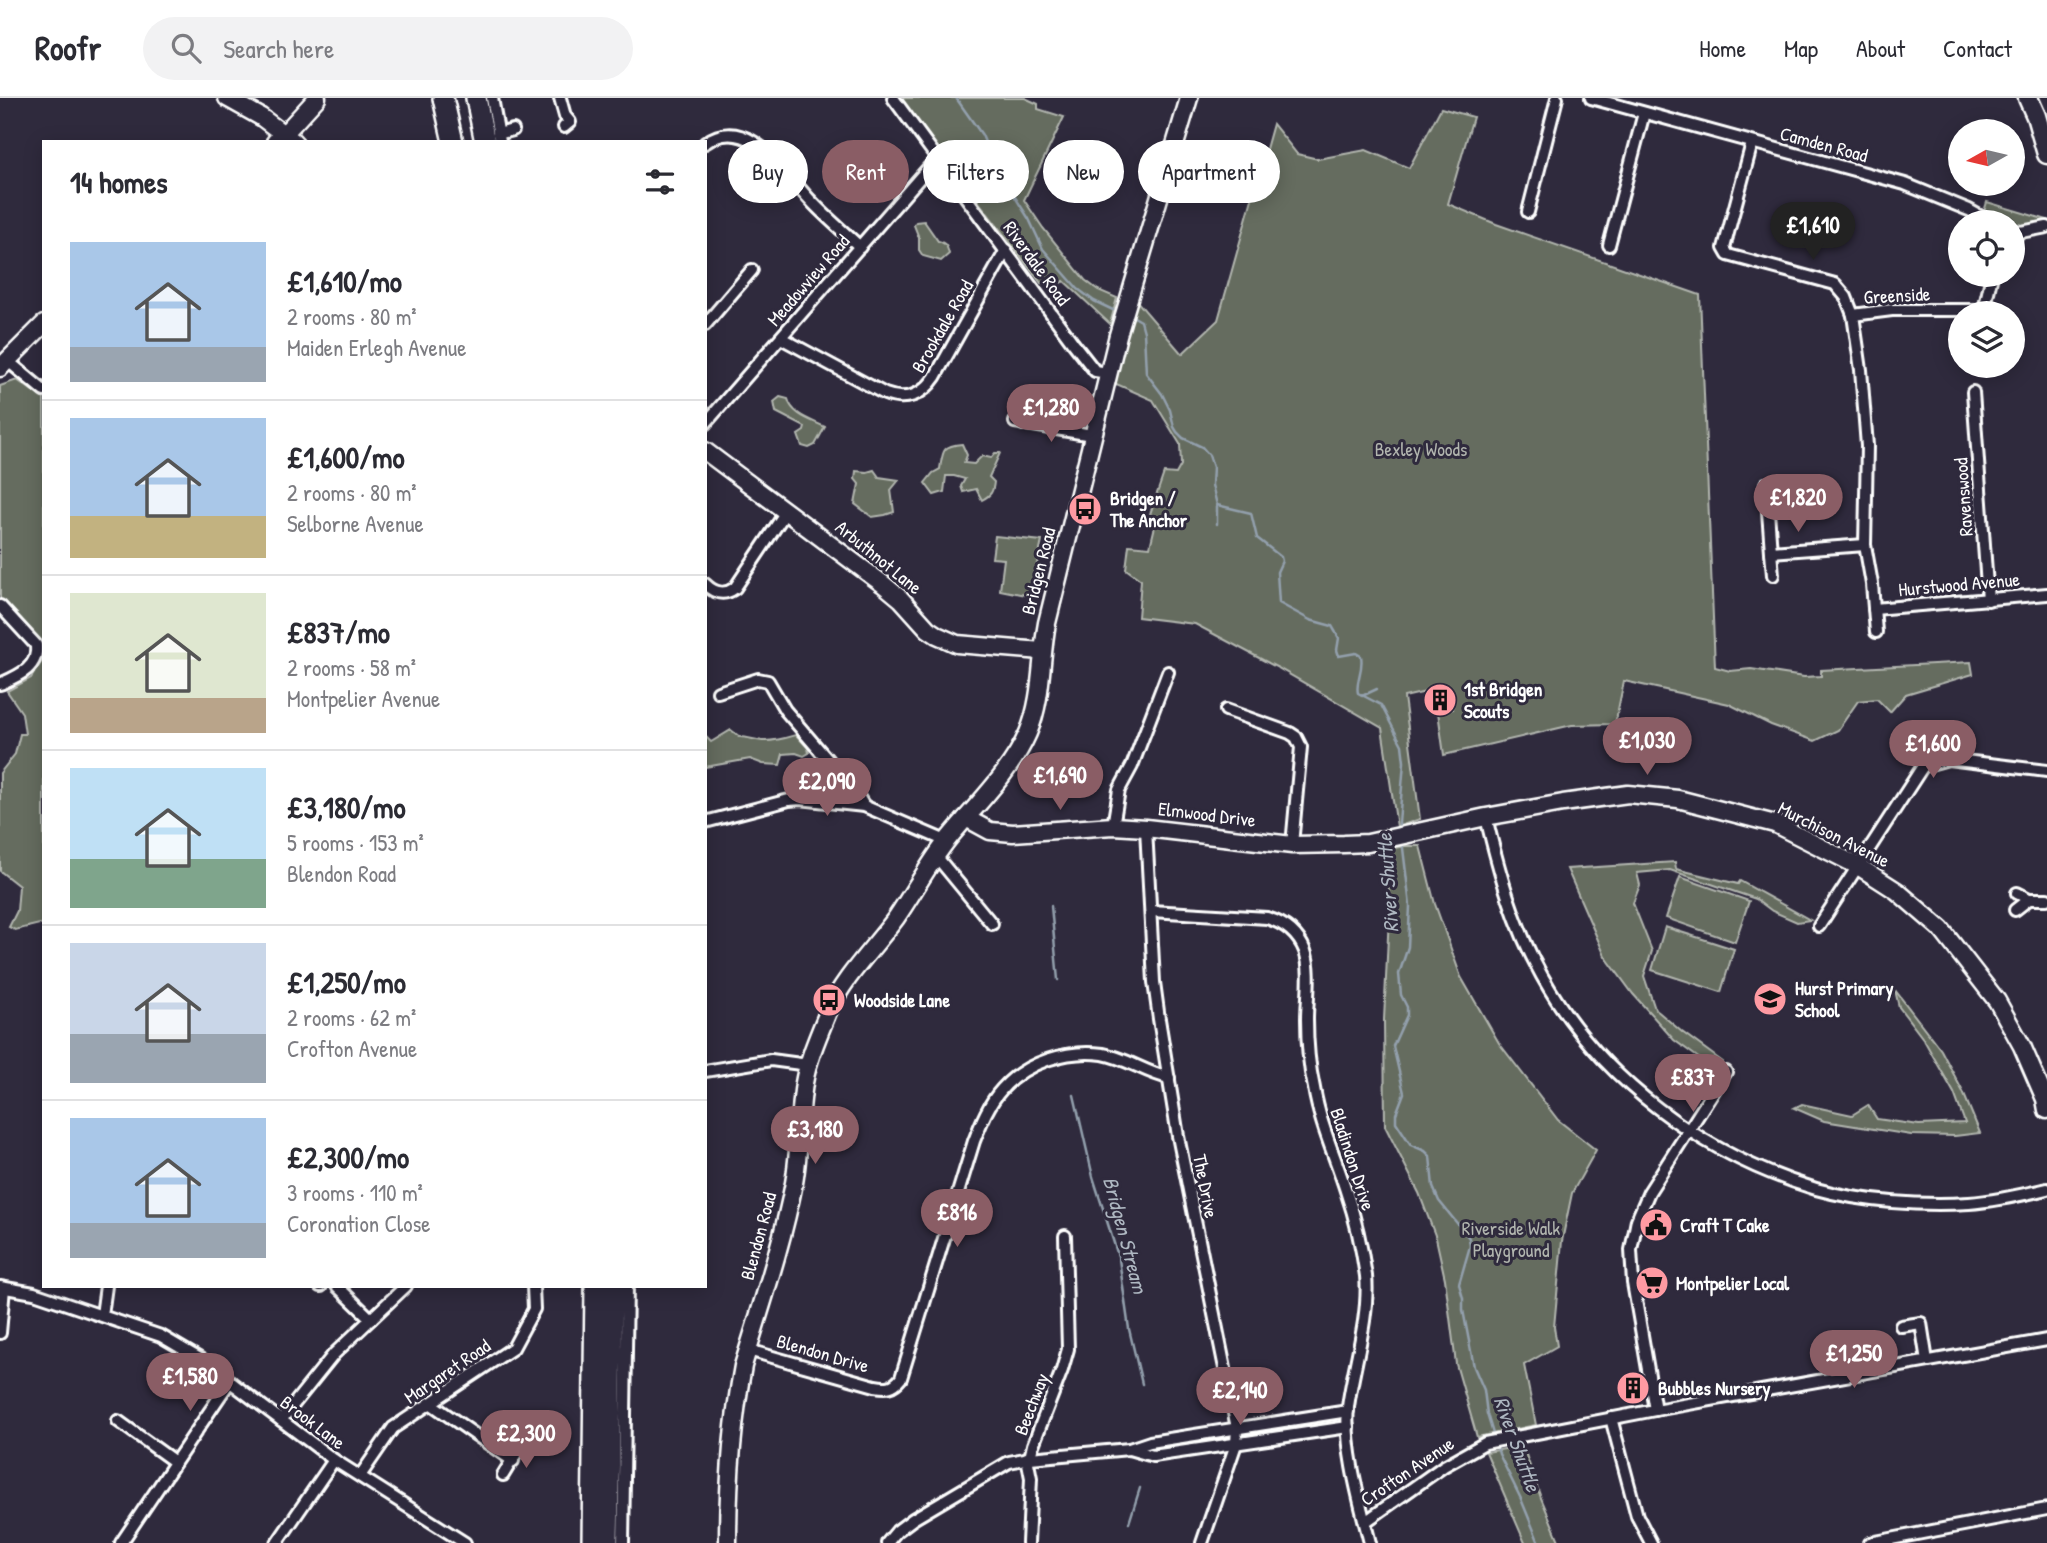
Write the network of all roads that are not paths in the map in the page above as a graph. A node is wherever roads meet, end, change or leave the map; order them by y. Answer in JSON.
{"nodes":[{"id":1,"x":227,"y":98,"type":"edge"},
{"id":2,"x":317,"y":98,"type":"edge"},
{"id":3,"x":443,"y":98,"type":"edge"},
{"id":4,"x":455,"y":98,"type":"edge"},
{"id":5,"x":476,"y":98,"type":"edge"},
{"id":6,"x":492,"y":98,"type":"edge"},
{"id":7,"x":560,"y":98,"type":"edge"},
{"id":8,"x":893,"y":98,"type":"edge"},
{"id":9,"x":1189,"y":98,"type":"edge"},
{"id":10,"x":1557,"y":98,"type":"edge"},
{"id":11,"x":1591,"y":98,"type":"edge"},
{"id":12,"x":2028,"y":98,"type":"edge"},
{"id":13,"x":1644,"y":113,"type":"junction"},
{"id":14,"x":569,"y":122,"type":"dead end"},
{"id":15,"x":513,"y":130,"type":"dead end"},
{"id":16,"x":285,"y":139,"type":"edge"},
{"id":17,"x":494,"y":139,"type":"edge"},
{"id":18,"x":453,"y":140,"type":"edge"},
{"id":19,"x":463,"y":140,"type":"edge"},
{"id":20,"x":924,"y":140,"type":"edge"},
{"id":21,"x":707,"y":142,"type":"edge"},
{"id":22,"x":1752,"y":143,"type":"junction"},
{"id":23,"x":2047,"y":154,"type":"edge"},
{"id":24,"x":923,"y":174,"type":"edge"},
{"id":25,"x":971,"y":203,"type":"edge"},
{"id":26,"x":1969,"y":210,"type":"edge"},
{"id":27,"x":1528,"y":212,"type":"dead end"},
{"id":28,"x":2047,"y":227,"type":"edge"},
{"id":29,"x":2025,"y":231,"type":"edge"},
{"id":30,"x":1609,"y":245,"type":"dead end"},
{"id":31,"x":860,"y":247,"type":"junction"},
{"id":32,"x":1006,"y":250,"type":"junction"},
{"id":33,"x":752,"y":270,"type":"dead end"},
{"id":34,"x":1991,"y":287,"type":"edge"},
{"id":35,"x":1853,"y":315,"type":"junction"},
{"id":36,"x":707,"y":324,"type":"edge"},
{"id":37,"x":42,"y":326,"type":"edge"},
{"id":38,"x":781,"y":338,"type":"junction"},
{"id":39,"x":4,"y":365,"type":"edge"},
{"id":40,"x":1108,"y":373,"type":"junction"},
{"id":41,"x":42,"y":389,"type":"edge"},
{"id":42,"x":1973,"y":392,"type":"dead end"},
{"id":43,"x":1025,"y":408,"type":"dead end"},
{"id":44,"x":707,"y":423,"type":"edge"},
{"id":45,"x":1092,"y":435,"type":"junction"},
{"id":46,"x":707,"y":452,"type":"edge"},
{"id":47,"x":1766,"y":484,"type":"dead end"},
{"id":48,"x":786,"y":510,"type":"junction"},
{"id":49,"x":1865,"y":545,"type":"junction"},
{"id":50,"x":1771,"y":552,"type":"junction"},
{"id":51,"x":1773,"y":575,"type":"dead end"},
{"id":52,"x":707,"y":586,"type":"edge"},
{"id":53,"x":2047,"y":594,"type":"edge"},
{"id":54,"x":1988,"y":600,"type":"junction"},
{"id":55,"x":0,"y":606,"type":"edge"},
{"id":56,"x":1874,"y":609,"type":"junction"},
{"id":57,"x":1876,"y":632,"type":"dead end"},
{"id":58,"x":1042,"y":651,"type":"junction"},
{"id":59,"x":1168,"y":672,"type":"dead end"},
{"id":60,"x":0,"y":684,"type":"edge"},
{"id":61,"x":718,"y":692,"type":"dead end"},
{"id":62,"x":1226,"y":710,"type":"dead end"},
{"id":63,"x":2047,"y":771,"type":"edge"},
{"id":64,"x":864,"y":806,"type":"junction"},
{"id":65,"x":1486,"y":817,"type":"junction"},
{"id":66,"x":965,"y":818,"type":"junction"},
{"id":67,"x":707,"y":821,"type":"edge"},
{"id":68,"x":1113,"y":826,"type":"junction"},
{"id":69,"x":1146,"y":828,"type":"junction"},
{"id":70,"x":1405,"y":835,"type":"joint"},
{"id":71,"x":946,"y":841,"type":"junction"},
{"id":72,"x":1292,"y":845,"type":"junction"},
{"id":73,"x":936,"y":856,"type":"junction"},
{"id":74,"x":1858,"y":866,"type":"junction"},
{"id":75,"x":2017,"y":893,"type":"dead end"},
{"id":76,"x":2029,"y":899,"type":"junction"},
{"id":77,"x":2047,"y":900,"type":"edge"},
{"id":78,"x":2015,"y":910,"type":"dead end"},
{"id":79,"x":1151,"y":911,"type":"junction"},
{"id":80,"x":992,"y":924,"type":"dead end"},
{"id":81,"x":1819,"y":926,"type":"dead end"},
{"id":82,"x":808,"y":1065,"type":"junction"},
{"id":83,"x":707,"y":1071,"type":"edge"},
{"id":84,"x":1726,"y":1072,"type":"dead end"},
{"id":85,"x":1170,"y":1077,"type":"junction"},
{"id":86,"x":2046,"y":1102,"type":"edge"},
{"id":87,"x":1688,"y":1131,"type":"junction"},
{"id":88,"x":2047,"y":1189,"type":"edge"},
{"id":89,"x":1065,"y":1236,"type":"dead end"},
{"id":90,"x":2,"y":1288,"type":"edge"},
{"id":91,"x":106,"y":1288,"type":"edge"},
{"id":92,"x":339,"y":1288,"type":"edge"},
{"id":93,"x":404,"y":1288,"type":"edge"},
{"id":94,"x":533,"y":1288,"type":"edge"},
{"id":95,"x":595,"y":1288,"type":"edge"},
{"id":96,"x":613,"y":1288,"type":"edge"},
{"id":97,"x":627,"y":1288,"type":"edge"},
{"id":98,"x":102,"y":1315,"type":"junction"},
{"id":99,"x":371,"y":1319,"type":"junction"},
{"id":100,"x":1900,"y":1326,"type":"dead end"},
{"id":101,"x":0,"y":1334,"type":"edge"},
{"id":102,"x":2047,"y":1340,"type":"edge"},
{"id":103,"x":748,"y":1350,"type":"junction"},
{"id":104,"x":1927,"y":1362,"type":"junction"},
{"id":105,"x":230,"y":1381,"type":"junction"},
{"id":106,"x":595,"y":1383,"type":"junction"},
{"id":107,"x":430,"y":1403,"type":"junction"},
{"id":108,"x":1655,"y":1410,"type":"junction"},
{"id":109,"x":1348,"y":1411,"type":"junction"},
{"id":110,"x":1611,"y":1418,"type":"junction"},
{"id":111,"x":281,"y":1420,"type":"junction"},
{"id":112,"x":118,"y":1421,"type":"dead end"},
{"id":113,"x":1348,"y":1427,"type":"junction"},
{"id":114,"x":1237,"y":1428,"type":"junction"},
{"id":115,"x":1236,"y":1444,"type":"junction"},
{"id":116,"x":520,"y":1447,"type":"dead end"},
{"id":117,"x":1129,"y":1449,"type":"junction"},
{"id":118,"x":1029,"y":1458,"type":"junction"},
{"id":119,"x":334,"y":1460,"type":"junction"},
{"id":120,"x":513,"y":1461,"type":"junction"},
{"id":121,"x":176,"y":1462,"type":"junction"},
{"id":122,"x":503,"y":1475,"type":"dead end"},
{"id":123,"x":360,"y":1476,"type":"junction"},
{"id":124,"x":2047,"y":1509,"type":"edge"},
{"id":125,"x":1365,"y":1522,"type":"junction"},
{"id":126,"x":121,"y":1543,"type":"edge"},
{"id":127,"x":276,"y":1543,"type":"edge"},
{"id":128,"x":465,"y":1543,"type":"edge"},
{"id":129,"x":584,"y":1543,"type":"edge"},
{"id":130,"x":592,"y":1543,"type":"edge"},
{"id":131,"x":608,"y":1543,"type":"edge"},
{"id":132,"x":623,"y":1543,"type":"edge"},
{"id":133,"x":729,"y":1543,"type":"edge"},
{"id":134,"x":887,"y":1543,"type":"edge"},
{"id":135,"x":1028,"y":1543,"type":"edge"},
{"id":136,"x":1202,"y":1543,"type":"edge"},
{"id":137,"x":1370,"y":1543,"type":"edge"},
{"id":138,"x":1651,"y":1543,"type":"edge"},
{"id":139,"x":1870,"y":1543,"type":"edge"}],
"edges":[{"from":1,"to":16,"type":"street"},
{"from":2,"to":16,"type":"street"},
{"from":3,"to":18,"type":"highway"},
{"from":4,"to":19,"type":"highway"},
{"from":5,"to":17,"type":"highway"},
{"from":6,"to":17,"type":"street"},
{"from":7,"to":14,"type":"street"},
{"from":8,"to":20,"type":"street","name":"Riverdale Road"},
{"from":9,"to":40,"type":"street","name":"Bridgen Road"},
{"from":10,"to":27,"type":"street"},
{"from":11,"to":13,"type":"street","name":"Camden Road"},
{"from":12,"to":23,"type":"main road"},
{"from":13,"to":22,"type":"street","name":"Camden Road"},
{"from":13,"to":30,"type":"street"},
{"from":15,"to":17,"type":"street"},
{"from":21,"to":31,"type":"street"},
{"from":22,"to":26,"type":"street","name":"Camden Road"},
{"from":22,"to":35,"type":"street"},
{"from":24,"to":31,"type":"street","name":"Meadowview Road"},
{"from":25,"to":32,"type":"street","name":"Riverdale Road"},
{"from":28,"to":29,"type":"street"},
{"from":31,"to":38,"type":"street","name":"Meadowview Road"},
{"from":32,"to":38,"type":"street","name":"Brookdale Road"},
{"from":32,"to":40,"type":"street","name":"Riverdale Road"},
{"from":33,"to":36,"type":"street"},
{"from":34,"to":35,"type":"street","name":"Greenside"},
{"from":35,"to":49,"type":"street"},
{"from":37,"to":39,"type":"street"},
{"from":38,"to":44,"type":"street","name":"Meadowview Road"},
{"from":39,"to":41,"type":"street"},
{"from":40,"to":45,"type":"street","name":"Bridgen Road"},
{"from":42,"to":54,"type":"street","name":"Ravenswood"},
{"from":43,"to":45,"type":"street"},
{"from":45,"to":58,"type":"street","name":"Bridgen Road"},
{"from":46,"to":48,"type":"street","name":"Arbuthnot Lane"},
{"from":47,"to":50,"type":"street"},
{"from":48,"to":52,"type":"street"},
{"from":48,"to":58,"type":"street","name":"Arbuthnot Lane"},
{"from":49,"to":50,"type":"street"},
{"from":49,"to":56,"type":"street"},
{"from":50,"to":51,"type":"street"},
{"from":53,"to":54,"type":"street","name":"Hurstwood Avenue"},
{"from":54,"to":56,"type":"street","name":"Hurstwood Avenue"},
{"from":55,"to":60,"type":"street"},
{"from":56,"to":57,"type":"street"},
{"from":58,"to":66,"type":"street","name":"Bridgen Road"},
{"from":59,"to":68,"type":"street"},
{"from":61,"to":64,"type":"street"},
{"from":62,"to":72,"type":"street"},
{"from":63,"to":74,"type":"street"},
{"from":64,"to":67,"type":"street"},
{"from":64,"to":71,"type":"street"},
{"from":65,"to":70,"type":"street","name":"Murchison Avenue"},
{"from":65,"to":74,"type":"street","name":"Murchison Avenue"},
{"from":65,"to":87,"type":"street"},
{"from":66,"to":68,"type":"street","name":"Elmwood Drive"},
{"from":66,"to":71,"type":"street","name":"Blendon Road"},
{"from":68,"to":69,"type":"street","name":"Elmwood Drive"},
{"from":69,"to":72,"type":"street","name":"Elmwood Drive"},
{"from":69,"to":79,"type":"street","name":"The Drive"},
{"from":70,"to":72,"type":"street","name":"Elmwood Drive"},
{"from":71,"to":73,"type":"street","name":"Blendon Road"},
{"from":73,"to":80,"type":"street"},
{"from":73,"to":82,"type":"street","name":"Blendon Road"},
{"from":74,"to":81,"type":"street"},
{"from":74,"to":86,"type":"street","name":"Murchison Avenue"},
{"from":75,"to":76,"type":"street"},
{"from":76,"to":77,"type":"street"},
{"from":76,"to":78,"type":"street"},
{"from":79,"to":85,"type":"street","name":"The Drive"},
{"from":79,"to":109,"type":"street","name":"Bladindon Drive"},
{"from":82,"to":83,"type":"street"},
{"from":82,"to":103,"type":"street","name":"Blendon Road"},
{"from":84,"to":87,"type":"street"},
{"from":85,"to":103,"type":"street","name":"Blendon Drive"},
{"from":85,"to":114,"type":"street","name":"The Drive"},
{"from":87,"to":88,"type":"street"},
{"from":87,"to":108,"type":"street"},
{"from":89,"to":118,"type":"street","name":"Beechway"},
{"from":90,"to":98,"type":"street","name":"Brook Lane"},
{"from":90,"to":101,"type":"street"},
{"from":91,"to":98,"type":"street"},
{"from":92,"to":99,"type":"street"},
{"from":93,"to":99,"type":"street"},
{"from":94,"to":107,"type":"street","name":"Margaret Road"},
{"from":95,"to":106,"type":"highway"},
{"from":96,"to":131,"type":"highway"},
{"from":97,"to":132,"type":"street"},
{"from":98,"to":105,"type":"street","name":"Brook Lane"},
{"from":99,"to":111,"type":"street"},
{"from":100,"to":104,"type":"street"},
{"from":102,"to":104,"type":"street","name":"Crofton Avenue"},
{"from":103,"to":133,"type":"street","name":"Blendon Road"},
{"from":104,"to":108,"type":"street","name":"Crofton Avenue"},
{"from":105,"to":111,"type":"street","name":"Brook Lane"},
{"from":105,"to":121,"type":"street"},
{"from":106,"to":129,"type":"highway"},
{"from":106,"to":130,"type":"highway"},
{"from":107,"to":120,"type":"street"},
{"from":107,"to":123,"type":"street","name":"Margaret Road"},
{"from":108,"to":110,"type":"street","name":"Crofton Avenue"},
{"from":109,"to":113,"type":"street","name":"Bladindon Drive"},
{"from":109,"to":114,"type":"street"},
{"from":110,"to":125,"type":"street","name":"Crofton Avenue"},
{"from":110,"to":138,"type":"street"},
{"from":111,"to":119,"type":"street","name":"Brook Lane"},
{"from":112,"to":121,"type":"street"},
{"from":113,"to":115,"type":"street"},
{"from":113,"to":125,"type":"street","name":"Bladindon Drive"},
{"from":114,"to":115,"type":"street","name":"The Drive"},
{"from":114,"to":117,"type":"street"},
{"from":115,"to":117,"type":"street"},
{"from":115,"to":136,"type":"street","name":"The Drive"},
{"from":116,"to":120,"type":"street"},
{"from":117,"to":118,"type":"street"},
{"from":118,"to":134,"type":"street","name":"Beechway"},
{"from":118,"to":135,"type":"street"},
{"from":119,"to":123,"type":"street","name":"Brook Lane"},
{"from":119,"to":127,"type":"street"},
{"from":120,"to":122,"type":"street"},
{"from":121,"to":126,"type":"street"},
{"from":123,"to":128,"type":"street","name":"Brook Lane"},
{"from":124,"to":139,"type":"street"},
{"from":125,"to":137,"type":"street","name":"Bladindon Drive"}]}
